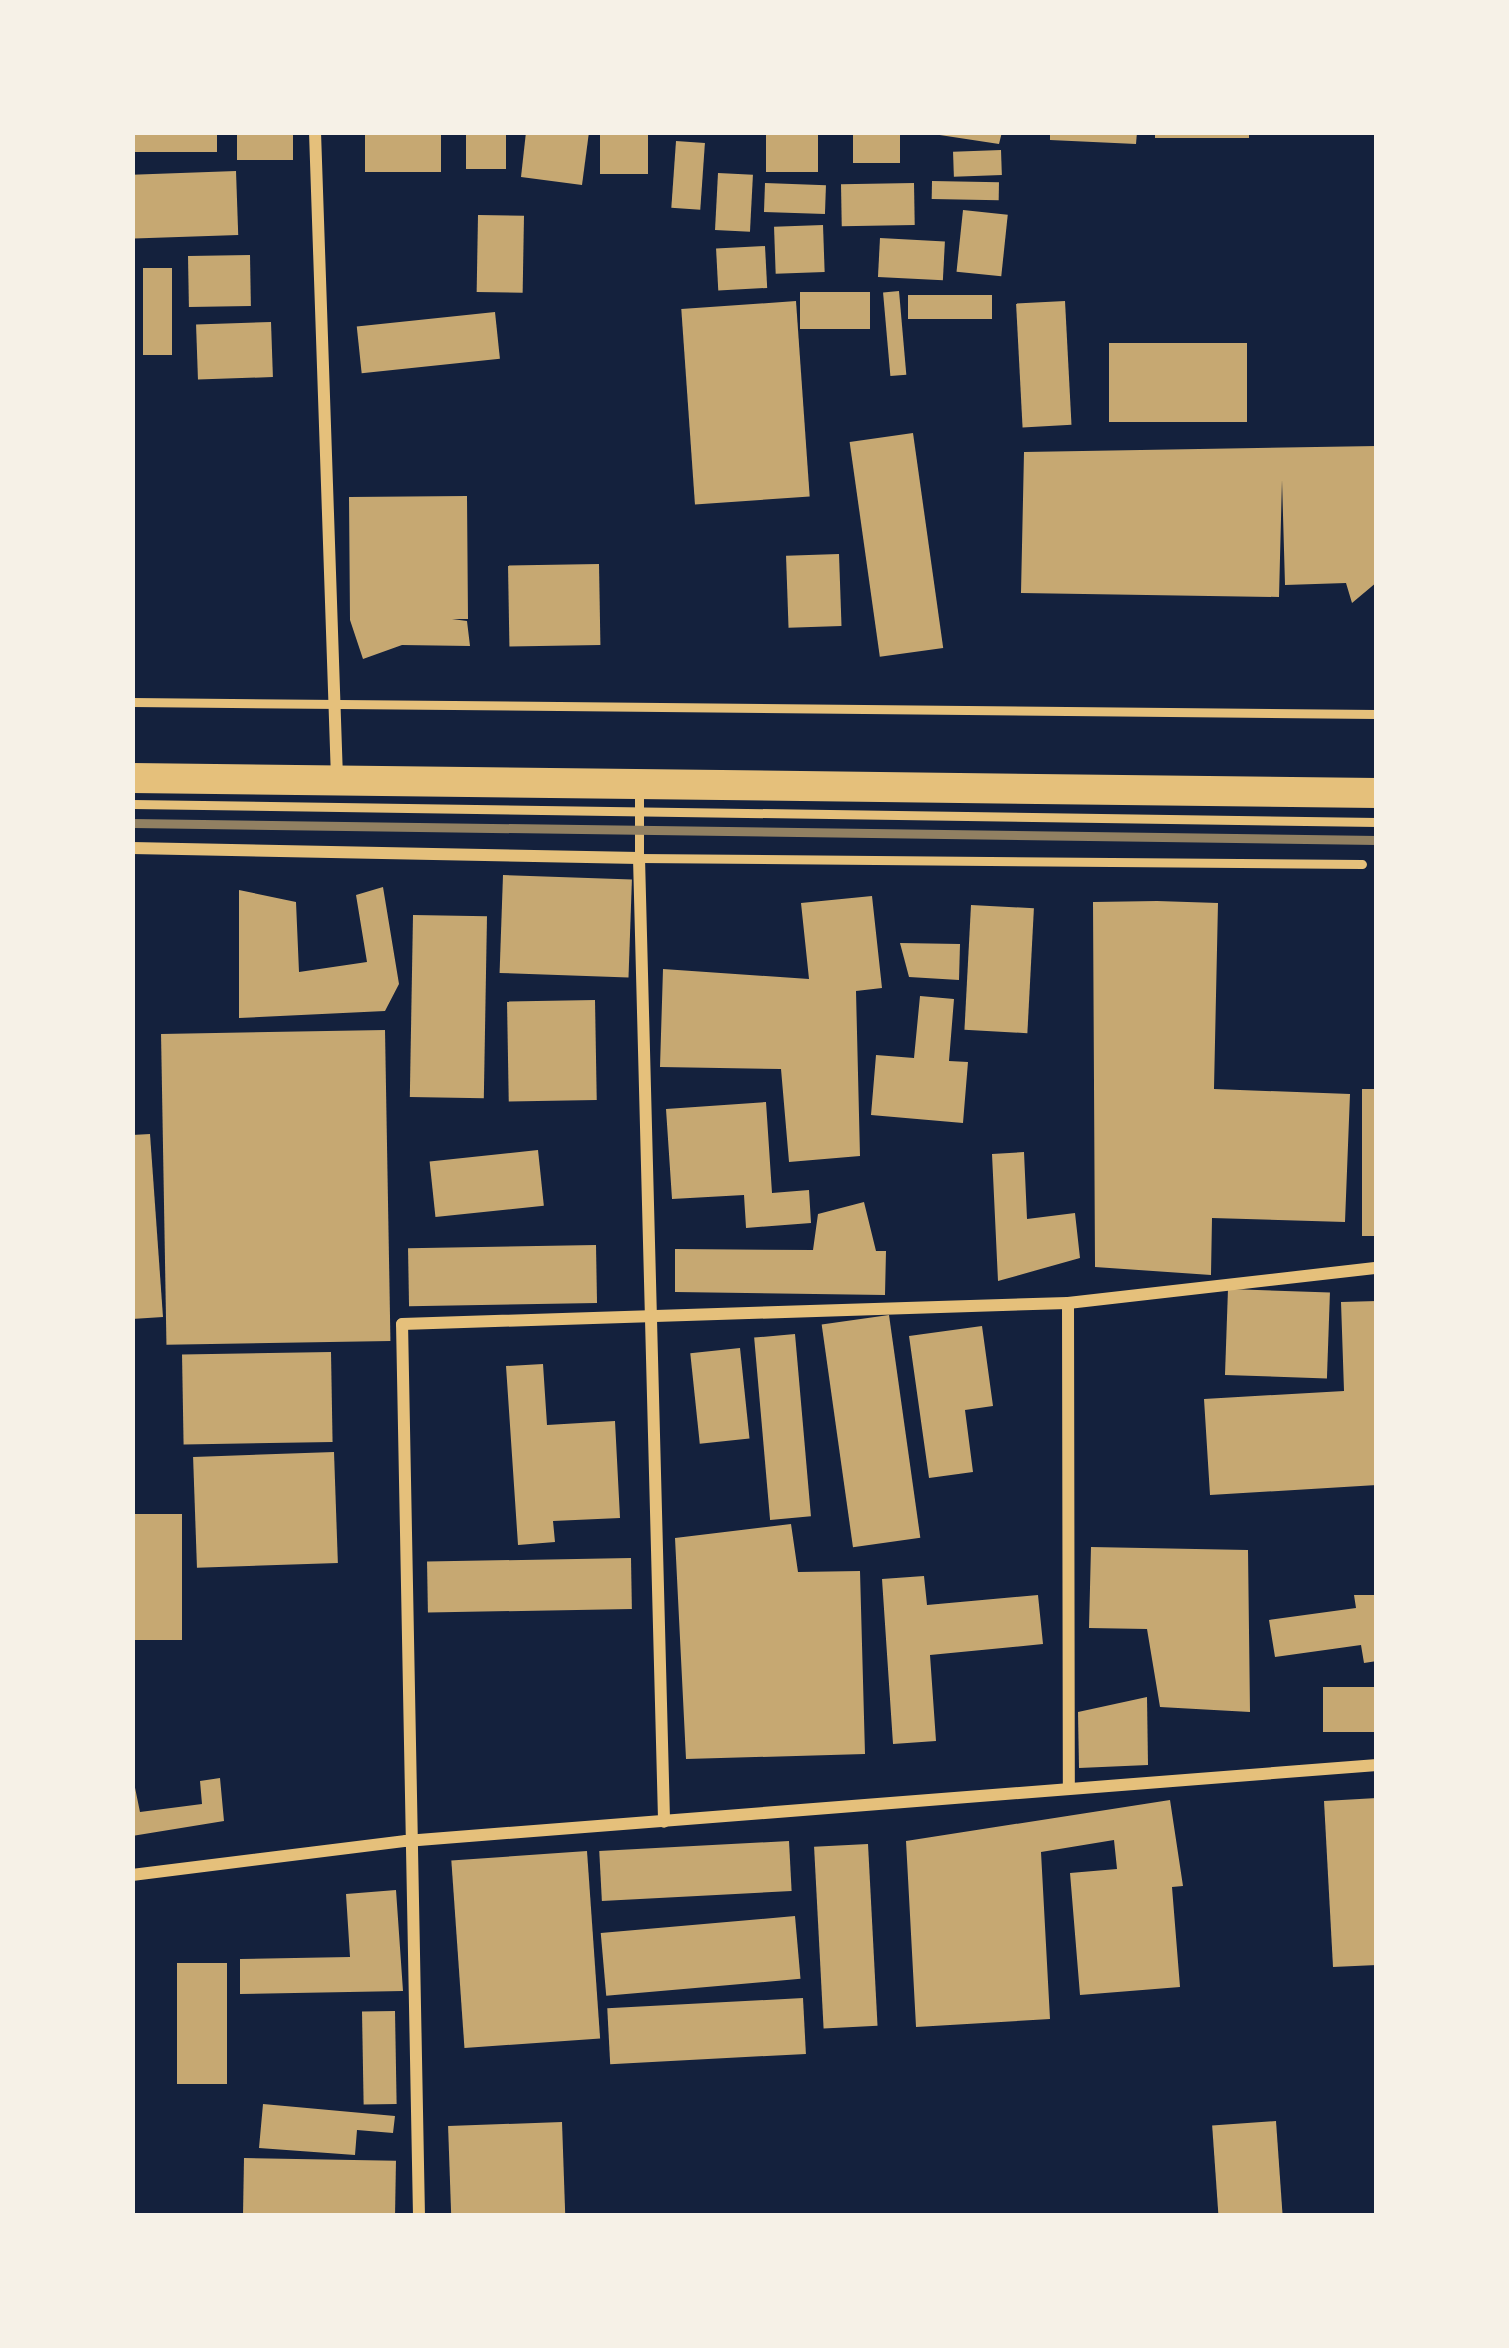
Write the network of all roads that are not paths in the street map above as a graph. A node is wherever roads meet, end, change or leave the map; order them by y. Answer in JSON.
{"nodes":[{"id":1,"x":315,"y":132,"type":"edge"},
{"id":2,"x":132,"y":702,"type":"edge"},
{"id":3,"x":335,"y":704,"type":"junction"},
{"id":4,"x":1377,"y":715,"type":"edge"},
{"id":5,"x":132,"y":778,"type":"edge"},
{"id":6,"x":337,"y":783,"type":"junction"},
{"id":7,"x":1377,"y":793,"type":"edge"},
{"id":8,"x":638,"y":800,"type":"junction"},
{"id":9,"x":132,"y":804,"type":"edge"},
{"id":10,"x":1377,"y":822,"type":"edge"},
{"id":11,"x":132,"y":848,"type":"edge"},
{"id":12,"x":639,"y":858,"type":"junction"},
{"id":13,"x":1362,"y":864,"type":"dead end"},
{"id":14,"x":1377,"y":1268,"type":"edge"},
{"id":15,"x":1068,"y":1303,"type":"junction"},
{"id":16,"x":651,"y":1316,"type":"junction"},
{"id":17,"x":1377,"y":1765,"type":"edge"},
{"id":18,"x":1069,"y":1786,"type":"junction"},
{"id":19,"x":664,"y":1822,"type":"junction"},
{"id":20,"x":406,"y":1841,"type":"junction"},
{"id":21,"x":132,"y":1875,"type":"edge"},
{"id":22,"x":419,"y":2216,"type":"edge"}],
"edges":[{"from":1,"to":3,"type":"street"},
{"from":2,"to":3,"type":"lane"},
{"from":3,"to":4,"type":"lane"},
{"from":3,"to":6,"type":"street"},
{"from":5,"to":6,"type":"main road"},
{"from":6,"to":8,"type":"main road"},
{"from":7,"to":8,"type":"main road"},
{"from":8,"to":9,"type":"lane"},
{"from":8,"to":10,"type":"lane"},
{"from":8,"to":12,"type":"lane"},
{"from":11,"to":12,"type":"street"},
{"from":12,"to":13,"type":"lane"},
{"from":12,"to":16,"type":"street"},
{"from":14,"to":15,"type":"street"},
{"from":15,"to":16,"type":"street"},
{"from":15,"to":18,"type":"street"},
{"from":16,"to":19,"type":"street"},
{"from":16,"to":20,"type":"street"},
{"from":17,"to":18,"type":"street"},
{"from":18,"to":19,"type":"street"},
{"from":19,"to":20,"type":"street"},
{"from":20,"to":21,"type":"street"},
{"from":20,"to":22,"type":"street"}]}
